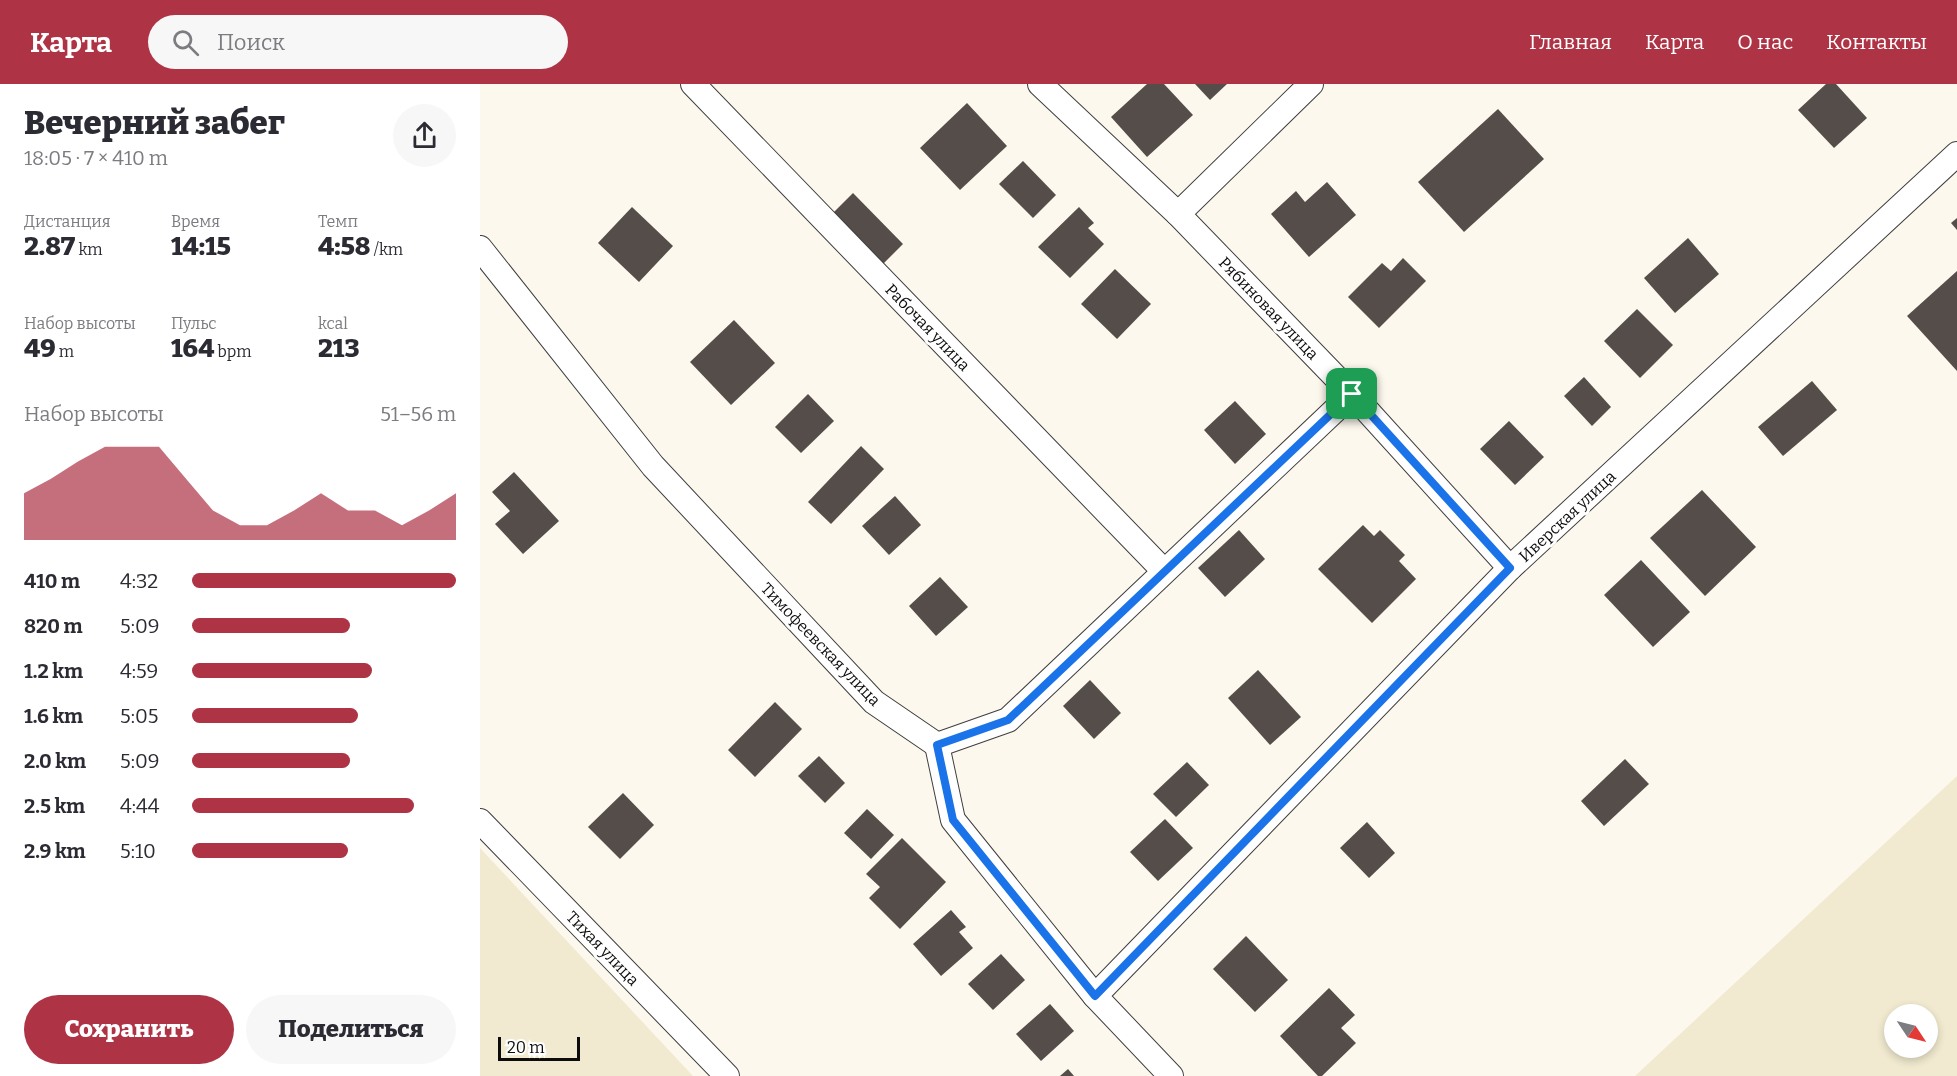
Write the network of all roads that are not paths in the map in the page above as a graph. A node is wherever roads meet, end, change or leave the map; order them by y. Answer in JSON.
{"nodes":[{"id":1,"x":693,"y":84,"type":"edge"},
{"id":2,"x":1040,"y":84,"type":"edge"},
{"id":3,"x":1311,"y":84,"type":"edge"},
{"id":4,"x":1957,"y":154,"type":"edge"},
{"id":5,"x":1178,"y":214,"type":"junction"},
{"id":6,"x":480,"y":248,"type":"edge"},
{"id":7,"x":1352,"y":394,"type":"junction"},
{"id":8,"x":1510,"y":568,"type":"junction"},
{"id":9,"x":1163,"y":570,"type":"junction"},
{"id":10,"x":937,"y":745,"type":"junction"},
{"id":11,"x":480,"y":820,"type":"edge"},
{"id":12,"x":1095,"y":996,"type":"junction"},
{"id":13,"x":727,"y":1076,"type":"edge"},
{"id":14,"x":1171,"y":1076,"type":"edge"}],
"edges":[{"from":1,"to":9,"type":"street","name":"Рабочая улица"},
{"from":2,"to":5,"type":"street","name":"Рябиновая улица"},
{"from":3,"to":5,"type":"street"},
{"from":4,"to":8,"type":"street","name":"Иверская улица"},
{"from":5,"to":7,"type":"street","name":"Рябиновая улица"},
{"from":6,"to":10,"type":"street","name":"Тимофеевская улица"},
{"from":7,"to":8,"type":"street","name":"Рябиновая улица"},
{"from":7,"to":9,"type":"street"},
{"from":8,"to":12,"type":"street","name":"Иверская улица"},
{"from":9,"to":10,"type":"street"},
{"from":10,"to":12,"type":"street"},
{"from":11,"to":13,"type":"street","name":"Тихая улица"},
{"from":12,"to":14,"type":"street"}]}
